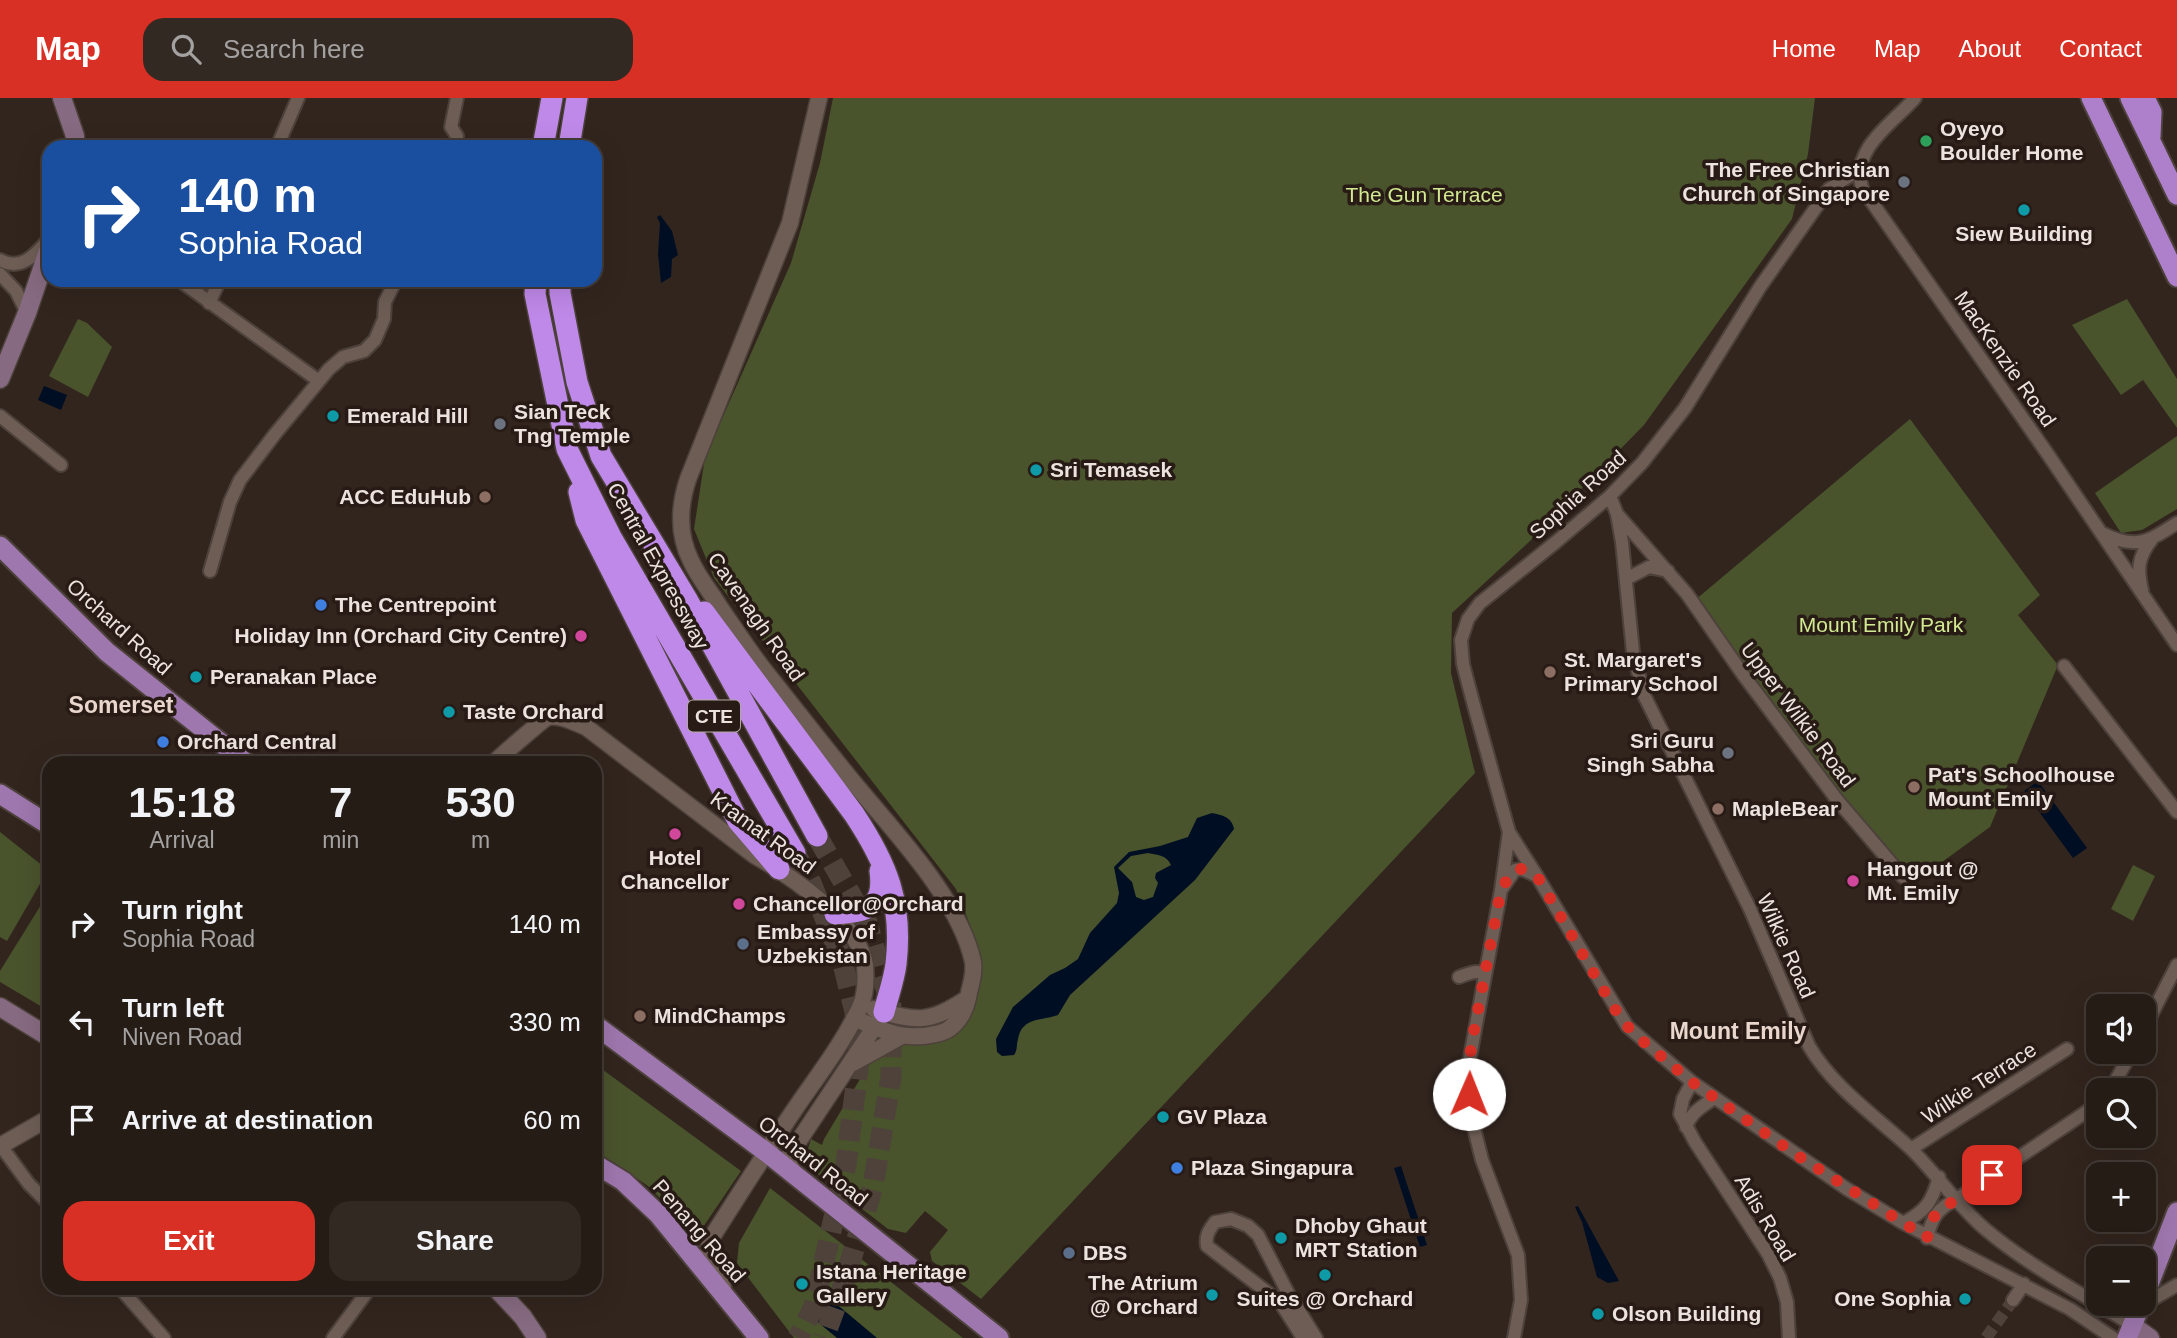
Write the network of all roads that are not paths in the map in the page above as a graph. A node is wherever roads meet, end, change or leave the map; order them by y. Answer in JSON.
{"nodes":[{"id":1,"x":61,"y":98,"type":"edge"},
{"id":2,"x":298,"y":98,"type":"edge"},
{"id":3,"x":552,"y":98,"type":"edge"},
{"id":4,"x":577,"y":98,"type":"edge"},
{"id":5,"x":819,"y":98,"type":"edge"},
{"id":6,"x":1915,"y":98,"type":"edge"},
{"id":7,"x":2091,"y":98,"type":"edge"},
{"id":8,"x":2130,"y":98,"type":"edge"},
{"id":9,"x":2145,"y":98,"type":"edge"},
{"id":10,"x":452,"y":100,"type":"edge"},
{"id":11,"x":2150,"y":139,"type":"junction"},
{"id":12,"x":75,"y":140,"type":"edge"},
{"id":13,"x":280,"y":140,"type":"edge"},
{"id":14,"x":456,"y":140,"type":"edge"},
{"id":15,"x":544,"y":140,"type":"edge"},
{"id":16,"x":570,"y":140,"type":"edge"},
{"id":17,"x":1859,"y":170,"type":"junction"},
{"id":18,"x":2177,"y":195,"type":"edge"},
{"id":19,"x":42,"y":247,"type":"edge"},
{"id":20,"x":0,"y":260,"type":"edge"},
{"id":21,"x":42,"y":269,"type":"edge"},
{"id":22,"x":0,"y":274,"type":"edge"},
{"id":23,"x":2177,"y":277,"type":"edge"},
{"id":24,"x":188,"y":287,"type":"edge"},
{"id":25,"x":217,"y":287,"type":"edge"},
{"id":26,"x":392,"y":287,"type":"edge"},
{"id":27,"x":536,"y":287,"type":"edge"},
{"id":28,"x":560,"y":287,"type":"edge"},
{"id":29,"x":209,"y":303,"type":"junction"},
{"id":30,"x":27,"y":313,"type":"junction"},
{"id":31,"x":0,"y":379,"type":"edge"},
{"id":32,"x":319,"y":381,"type":"junction"},
{"id":33,"x":0,"y":416,"type":"edge"},
{"id":34,"x":568,"y":449,"type":"junction"},
{"id":35,"x":61,"y":465,"type":"dead end"},
{"id":36,"x":1610,"y":496,"type":"junction"},
{"id":37,"x":1616,"y":514,"type":"junction"},
{"id":38,"x":2177,"y":523,"type":"edge"},
{"id":39,"x":2101,"y":533,"type":"junction"},
{"id":40,"x":2152,"y":539,"type":"junction"},
{"id":41,"x":0,"y":546,"type":"edge"},
{"id":42,"x":209,"y":571,"type":"dead end"},
{"id":43,"x":1668,"y":571,"type":"junction"},
{"id":44,"x":1626,"y":579,"type":"junction"},
{"id":45,"x":2142,"y":594,"type":"junction"},
{"id":46,"x":688,"y":601,"type":"junction"},
{"id":47,"x":2177,"y":645,"type":"edge"},
{"id":48,"x":2064,"y":666,"type":"dead end"},
{"id":49,"x":237,"y":756,"type":"edge"},
{"id":50,"x":502,"y":756,"type":"edge"},
{"id":51,"x":0,"y":794,"type":"edge"},
{"id":52,"x":2177,"y":812,"type":"edge"},
{"id":53,"x":42,"y":821,"type":"edge"},
{"id":54,"x":1508,"y":832,"type":"junction"},
{"id":55,"x":817,"y":836,"type":"tunnel mouth"},
{"id":56,"x":876,"y":848,"type":"junction"},
{"id":57,"x":795,"y":853,"type":"tunnel mouth"},
{"id":58,"x":779,"y":869,"type":"junction"},
{"id":59,"x":1903,"y":877,"type":"dead end"},
{"id":60,"x":1540,"y":881,"type":"junction"},
{"id":61,"x":1501,"y":890,"type":"junction"},
{"id":62,"x":835,"y":914,"type":"junction"},
{"id":63,"x":2177,"y":965,"type":"edge"},
{"id":64,"x":1485,"y":974,"type":"junction"},
{"id":65,"x":1459,"y":977,"type":"dead end"},
{"id":66,"x":968,"y":998,"type":"junction"},
{"id":67,"x":2156,"y":1006,"type":"edge"},
{"id":68,"x":0,"y":1007,"type":"edge"},
{"id":69,"x":858,"y":1012,"type":"junction"},
{"id":70,"x":879,"y":1020,"type":"junction"},
{"id":71,"x":42,"y":1033,"type":"edge"},
{"id":72,"x":602,"y":1036,"type":"edge"},
{"id":73,"x":900,"y":1037,"type":"junction"},
{"id":74,"x":2067,"y":1049,"type":"dead end"},
{"id":75,"x":850,"y":1065,"type":"junction"},
{"id":76,"x":1692,"y":1082,"type":"junction"},
{"id":77,"x":1714,"y":1098,"type":"junction"},
{"id":78,"x":2086,"y":1112,"type":"edge"},
{"id":79,"x":42,"y":1123,"type":"edge"},
{"id":80,"x":1686,"y":1127,"type":"junction"},
{"id":81,"x":42,"y":1131,"type":"edge"},
{"id":82,"x":5,"y":1149,"type":"edge"},
{"id":83,"x":1911,"y":1149,"type":"junction"},
{"id":84,"x":766,"y":1152,"type":"junction"},
{"id":85,"x":602,"y":1168,"type":"edge"},
{"id":86,"x":795,"y":1176,"type":"junction"},
{"id":87,"x":1939,"y":1177,"type":"junction"},
{"id":88,"x":42,"y":1197,"type":"edge"},
{"id":89,"x":1957,"y":1199,"type":"junction"},
{"id":90,"x":2177,"y":1212,"type":"edge"},
{"id":91,"x":1903,"y":1223,"type":"junction"},
{"id":92,"x":1927,"y":1238,"type":"junction"},
{"id":93,"x":2156,"y":1267,"type":"edge"},
{"id":94,"x":2024,"y":1284,"type":"junction"},
{"id":95,"x":2177,"y":1285,"type":"edge"},
{"id":96,"x":724,"y":1293,"type":"junction"},
{"id":97,"x":126,"y":1295,"type":"edge"},
{"id":98,"x":365,"y":1295,"type":"edge"},
{"id":99,"x":503,"y":1295,"type":"edge"},
{"id":100,"x":2156,"y":1296,"type":"edge"},
{"id":101,"x":2013,"y":1300,"type":"tunnel mouth"},
{"id":102,"x":2130,"y":1332,"type":"edge"},
{"id":103,"x":164,"y":1338,"type":"edge"},
{"id":104,"x":333,"y":1338,"type":"edge"},
{"id":105,"x":537,"y":1338,"type":"edge"},
{"id":106,"x":759,"y":1338,"type":"edge"},
{"id":107,"x":999,"y":1338,"type":"edge"},
{"id":108,"x":1303,"y":1338,"type":"edge"},
{"id":109,"x":1316,"y":1338,"type":"edge"},
{"id":110,"x":1514,"y":1338,"type":"edge"},
{"id":111,"x":1790,"y":1338,"type":"edge"},
{"id":112,"x":2113,"y":1338,"type":"edge"},
{"id":113,"x":2150,"y":1338,"type":"edge"}],
"edges":[{"from":1,"to":12,"type":"main road"},
{"from":2,"to":13,"type":"street"},
{"from":3,"to":15,"type":"highway"},
{"from":4,"to":16,"type":"highway"},
{"from":5,"to":66,"type":"street","name":"Cavenagh Road"},
{"from":6,"to":17,"type":"street"},
{"from":7,"to":23,"type":"highway"},
{"from":8,"to":11,"type":"highway"},
{"from":9,"to":11,"type":"highway"},
{"from":10,"to":14,"type":"street"},
{"from":11,"to":18,"type":"highway"},
{"from":17,"to":36,"type":"street","name":"Sophia Road"},
{"from":17,"to":39,"type":"street","name":"MacKenzie Road"},
{"from":19,"to":20,"type":"street"},
{"from":21,"to":30,"type":"main road"},
{"from":22,"to":30,"type":"street"},
{"from":24,"to":29,"type":"street"},
{"from":25,"to":29,"type":"street"},
{"from":26,"to":32,"type":"street"},
{"from":27,"to":34,"type":"highway","name":"Central Expressway","number":"CTE"},
{"from":28,"to":46,"type":"highway","name":"Central Expressway","number":"CTE"},
{"from":29,"to":32,"type":"street"},
{"from":30,"to":31,"type":"main road"},
{"from":32,"to":42,"type":"street"},
{"from":33,"to":35,"type":"street"},
{"from":34,"to":57,"type":"highway","name":"Central Expressway","number":"CTE"},
{"from":34,"to":58,"type":"highway"},
{"from":36,"to":37,"type":"street","name":"Wilkie Road"},
{"from":36,"to":54,"type":"street","name":"Sophia Road"},
{"from":37,"to":43,"type":"street","name":"Upper Wilkie Road"},
{"from":37,"to":44,"type":"street","name":"Wilkie Road"},
{"from":38,"to":40,"type":"street"},
{"from":39,"to":40,"type":"street"},
{"from":39,"to":45,"type":"street","name":"MacKenzie Road"},
{"from":40,"to":45,"type":"street"},
{"from":41,"to":49,"type":"main road","name":"Orchard Road"},
{"from":43,"to":44,"type":"street"},
{"from":43,"to":59,"type":"street","name":"Upper Wilkie Road"},
{"from":44,"to":83,"type":"street","name":"Wilkie Road"},
{"from":45,"to":47,"type":"street","name":"MacKenzie Road"},
{"from":46,"to":55,"type":"highway","name":"Central Expressway","number":"CTE"},
{"from":46,"to":56,"type":"highway"},
{"from":48,"to":52,"type":"street"},
{"from":50,"to":58,"type":"street","name":"Kramat Road"},
{"from":51,"to":53,"type":"main road"},
{"from":54,"to":60,"type":"street","name":"Sophia Road"},
{"from":54,"to":61,"type":"street"},
{"from":56,"to":62,"type":"highway"},
{"from":56,"to":70,"type":"highway"},
{"from":58,"to":62,"type":"street","name":"Kramat Road"},
{"from":60,"to":61,"type":"street"},
{"from":60,"to":76,"type":"street","name":"Sophia Road"},
{"from":61,"to":64,"type":"street"},
{"from":62,"to":69,"type":"street","name":"Kramat Road"},
{"from":63,"to":67,"type":"street"},
{"from":64,"to":65,"type":"street"},
{"from":64,"to":110,"type":"street"},
{"from":66,"to":70,"type":"street","name":"Cavenagh Road"},
{"from":66,"to":73,"type":"street","name":"Cavenagh Road"},
{"from":68,"to":71,"type":"main road"},
{"from":69,"to":70,"type":"street","name":"Cavenagh Road"},
{"from":69,"to":84,"type":"street"},
{"from":70,"to":73,"type":"street","name":"Cavenagh Road"},
{"from":70,"to":75,"type":"street"},
{"from":72,"to":84,"type":"main road","name":"Orchard Road"},
{"from":73,"to":75,"type":"street"},
{"from":74,"to":83,"type":"street","name":"Wilkie Terrace"},
{"from":75,"to":86,"type":"street"},
{"from":76,"to":77,"type":"street","name":"Sophia Road"},
{"from":76,"to":80,"type":"street"},
{"from":77,"to":80,"type":"street"},
{"from":77,"to":91,"type":"street","name":"Sophia Road"},
{"from":78,"to":89,"type":"street"},
{"from":79,"to":82,"type":"street"},
{"from":80,"to":111,"type":"street","name":"Adis Road"},
{"from":81,"to":82,"type":"street"},
{"from":82,"to":88,"type":"street"},
{"from":83,"to":87,"type":"street","name":"Wilkie Road"},
{"from":84,"to":86,"type":"main road","name":"Orchard Road"},
{"from":84,"to":96,"type":"street"},
{"from":85,"to":96,"type":"main road","name":"Penang Road"},
{"from":86,"to":107,"type":"main road","name":"Orchard Road"},
{"from":87,"to":89,"type":"street","name":"Wilkie Road"},
{"from":87,"to":91,"type":"street"},
{"from":89,"to":92,"type":"street"},
{"from":89,"to":102,"type":"street","name":"Wilkie Road"},
{"from":90,"to":93,"type":"main road"},
{"from":91,"to":92,"type":"street","name":"Sophia Road"},
{"from":92,"to":94,"type":"street","name":"Sophia Road"},
{"from":94,"to":101,"type":"street"},
{"from":94,"to":112,"type":"street","name":"Sophia Road"},
{"from":95,"to":100,"type":"street"},
{"from":96,"to":106,"type":"main road","name":"Penang Road"},
{"from":97,"to":103,"type":"street"},
{"from":98,"to":104,"type":"street"},
{"from":99,"to":105,"type":"main road"},
{"from":102,"to":113,"type":"main road"},
{"from":108,"to":109,"type":"street"}]}
